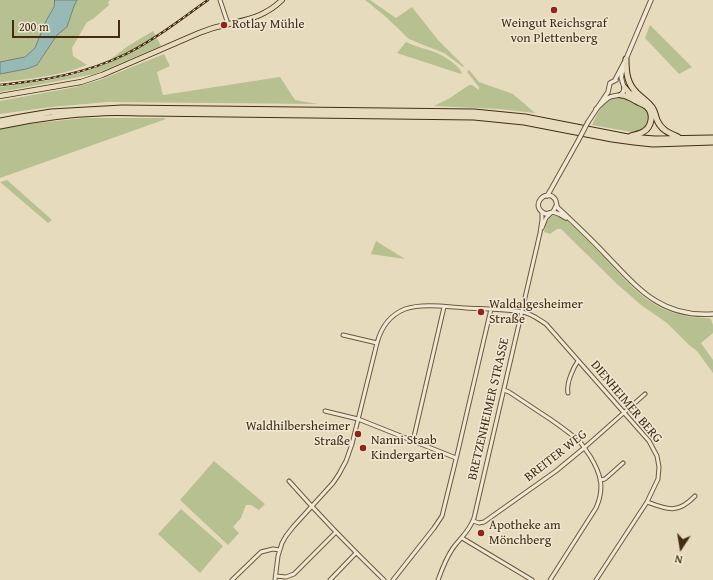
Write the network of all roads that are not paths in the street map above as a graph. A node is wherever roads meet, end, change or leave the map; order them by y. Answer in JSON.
{"nodes":[{"id":1,"x":220,"y":0,"type":"edge"},
{"id":2,"x":282,"y":0,"type":"edge"},
{"id":3,"x":651,"y":0,"type":"edge"},
{"id":4,"x":228,"y":24,"type":"junction"},
{"id":5,"x":626,"y":59,"type":"junction"},
{"id":6,"x":615,"y":80,"type":"junction"},
{"id":7,"x":623,"y":85,"type":"junction"},
{"id":8,"x":609,"y":89,"type":"junction"},
{"id":9,"x":621,"y":95,"type":"junction"},
{"id":10,"x":0,"y":96,"type":"edge"},
{"id":11,"x":614,"y":96,"type":"junction"},
{"id":12,"x":647,"y":102,"type":"junction"},
{"id":13,"x":596,"y":109,"type":"junction"},
{"id":14,"x":0,"y":121,"type":"edge"},
{"id":15,"x":0,"y":126,"type":"edge"},
{"id":16,"x":628,"y":137,"type":"junction"},
{"id":17,"x":713,"y":138,"type":"edge"},
{"id":18,"x":680,"y":139,"type":"junction"},
{"id":19,"x":713,"y":142,"type":"edge"},
{"id":20,"x":556,"y":181,"type":"junction"},
{"id":21,"x":546,"y":196,"type":"junction"},
{"id":22,"x":553,"y":198,"type":"junction"},
{"id":23,"x":556,"y":206,"type":"junction"},
{"id":24,"x":542,"y":212,"type":"junction"},
{"id":25,"x":552,"y":213,"type":"junction"},
{"id":26,"x":574,"y":223,"type":"junction"},
{"id":27,"x":540,"y":233,"type":"junction"},
{"id":28,"x":444,"y":307,"type":"junction"},
{"id":29,"x":491,"y":309,"type":"junction"},
{"id":30,"x":522,"y":312,"type":"junction"},
{"id":31,"x":713,"y":314,"type":"edge"},
{"id":32,"x":343,"y":335,"type":"dead end"},
{"id":33,"x":376,"y":342,"type":"junction"},
{"id":34,"x":578,"y":360,"type":"junction"},
{"id":35,"x":504,"y":390,"type":"junction"},
{"id":36,"x":568,"y":393,"type":"dead end"},
{"id":37,"x":645,"y":394,"type":"dead end"},
{"id":38,"x":325,"y":411,"type":"dead end"},
{"id":39,"x":624,"y":412,"type":"junction"},
{"id":40,"x":358,"y":419,"type":"junction"},
{"id":41,"x":413,"y":440,"type":"junction"},
{"id":42,"x":584,"y":448,"type":"junction"},
{"id":43,"x":456,"y":458,"type":"junction"},
{"id":44,"x":623,"y":463,"type":"dead end"},
{"id":45,"x":600,"y":480,"type":"junction"},
{"id":46,"x":289,"y":481,"type":"dead end"},
{"id":47,"x":695,"y":496,"type":"dead end"},
{"id":48,"x":647,"y":502,"type":"junction"},
{"id":49,"x":311,"y":507,"type":"junction"},
{"id":50,"x":473,"y":521,"type":"junction"},
{"id":51,"x":336,"y":532,"type":"junction"},
{"id":52,"x":462,"y":538,"type":"junction"},
{"id":53,"x":280,"y":550,"type":"junction"},
{"id":54,"x":356,"y":553,"type":"junction"},
{"id":55,"x":276,"y":576,"type":"junction"},
{"id":56,"x":333,"y":577,"type":"junction"},
{"id":57,"x":232,"y":580,"type":"edge"},
{"id":58,"x":275,"y":580,"type":"edge"},
{"id":59,"x":330,"y":580,"type":"edge"},
{"id":60,"x":337,"y":580,"type":"edge"},
{"id":61,"x":384,"y":580,"type":"edge"},
{"id":62,"x":393,"y":580,"type":"edge"},
{"id":63,"x":438,"y":580,"type":"edge"},
{"id":64,"x":532,"y":580,"type":"edge"},
{"id":65,"x":550,"y":580,"type":"edge"},
{"id":66,"x":596,"y":580,"type":"edge"}],
"edges":[{"from":1,"to":4,"type":"street"},
{"from":2,"to":4,"type":"main road"},
{"from":3,"to":5,"type":"street"},
{"from":4,"to":10,"type":"main road"},
{"from":5,"to":6,"type":"street"},
{"from":5,"to":7,"type":"street"},
{"from":5,"to":12,"type":"highway"},
{"from":6,"to":7,"type":"street"},
{"from":6,"to":8,"type":"street"},
{"from":7,"to":9,"type":"street"},
{"from":7,"to":12,"type":"highway"},
{"from":8,"to":11,"type":"street"},
{"from":8,"to":13,"type":"street"},
{"from":9,"to":11,"type":"street"},
{"from":9,"to":16,"type":"highway"},
{"from":11,"to":13,"type":"street"},
{"from":12,"to":18,"type":"highway"},
{"from":13,"to":20,"type":"street","bridge":true},
{"from":14,"to":16,"type":"highway"},
{"from":15,"to":19,"type":"highway"},
{"from":16,"to":18,"type":"highway"},
{"from":17,"to":18,"type":"highway"},
{"from":20,"to":21,"type":"street"},
{"from":20,"to":22,"type":"street"},
{"from":21,"to":22,"type":"street"},
{"from":21,"to":24,"type":"street"},
{"from":22,"to":23,"type":"street"},
{"from":23,"to":25,"type":"street"},
{"from":23,"to":26,"type":"street"},
{"from":24,"to":25,"type":"street"},
{"from":24,"to":27,"type":"street","name":"BRETZENHEIMER STRASSE"},
{"from":25,"to":26,"type":"street"},
{"from":25,"to":27,"type":"street","name":"BRETZENHEIMER STRASSE"},
{"from":26,"to":31,"type":"street"},
{"from":27,"to":30,"type":"street","name":"BRETZENHEIMER STRASSE"},
{"from":28,"to":29,"type":"street"},
{"from":28,"to":33,"type":"street"},
{"from":28,"to":41,"type":"street"},
{"from":29,"to":30,"type":"street"},
{"from":29,"to":43,"type":"street"},
{"from":30,"to":34,"type":"street","name":"DIENHEIMER BERG"},
{"from":30,"to":35,"type":"street","name":"BRETZENHEIMER STRASSE"},
{"from":32,"to":33,"type":"street"},
{"from":33,"to":40,"type":"street"},
{"from":34,"to":36,"type":"street","name":"DIENHEIMER BERG"},
{"from":34,"to":39,"type":"street","name":"DIENHEIMER BERG"},
{"from":35,"to":42,"type":"street"},
{"from":35,"to":50,"type":"street","name":"BRETZENHEIMER STRASSE"},
{"from":37,"to":39,"type":"street","name":"BREITER WEG"},
{"from":38,"to":40,"type":"street"},
{"from":39,"to":42,"type":"street","name":"BREITER WEG"},
{"from":39,"to":48,"type":"street","name":"DIENHEIMER BERG"},
{"from":40,"to":41,"type":"street"},
{"from":40,"to":49,"type":"street"},
{"from":41,"to":43,"type":"street"},
{"from":42,"to":45,"type":"street"},
{"from":42,"to":50,"type":"street","name":"BREITER WEG"},
{"from":43,"to":62,"type":"street"},
{"from":44,"to":45,"type":"street"},
{"from":45,"to":65,"type":"street"},
{"from":46,"to":49,"type":"street"},
{"from":47,"to":48,"type":"street"},
{"from":48,"to":66,"type":"street","name":"DIENHEIMER BERG"},
{"from":49,"to":51,"type":"street"},
{"from":49,"to":53,"type":"street"},
{"from":50,"to":52,"type":"street","name":"BRETZENHEIMER STRASSE"},
{"from":51,"to":54,"type":"street"},
{"from":51,"to":55,"type":"street"},
{"from":52,"to":63,"type":"street","name":"BRETZENHEIMER STRASSE"},
{"from":52,"to":64,"type":"street"},
{"from":53,"to":55,"type":"street"},
{"from":53,"to":57,"type":"street"},
{"from":54,"to":56,"type":"street"},
{"from":54,"to":61,"type":"street"},
{"from":55,"to":58,"type":"street"},
{"from":56,"to":59,"type":"street"},
{"from":56,"to":60,"type":"street"}]}
